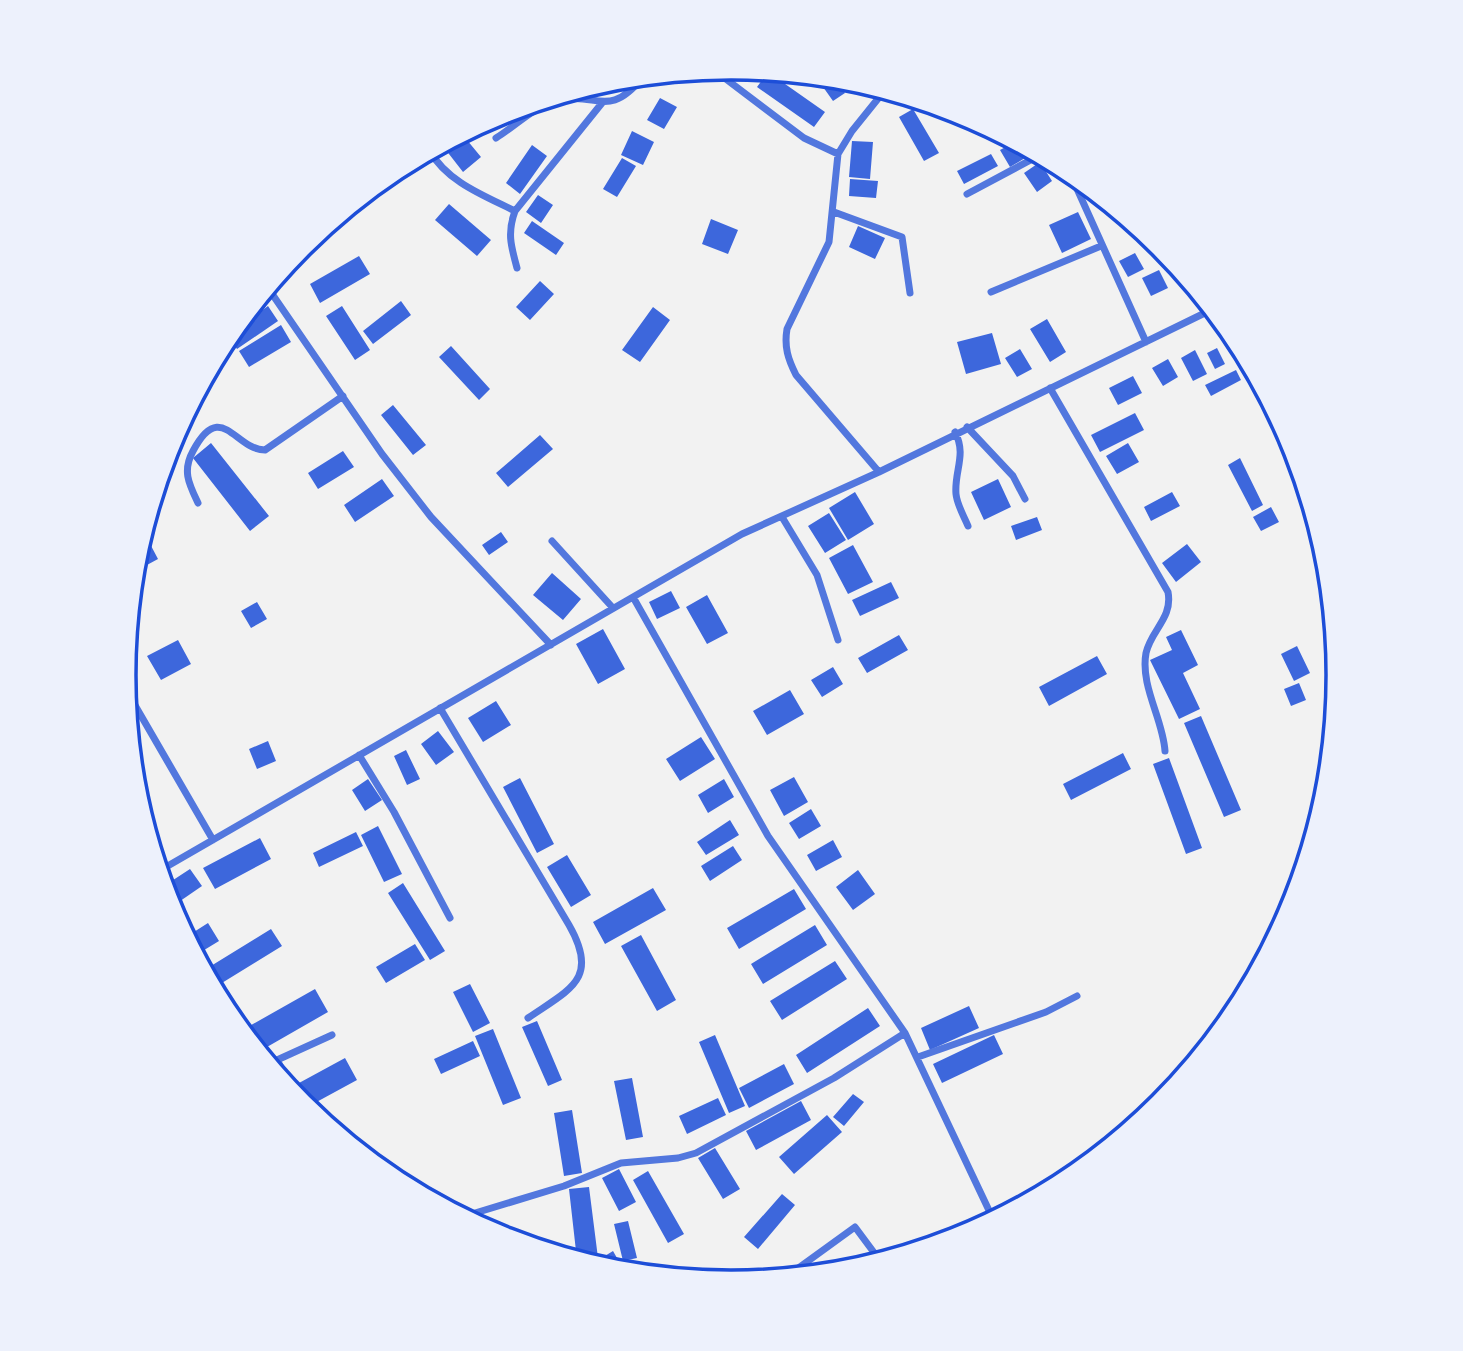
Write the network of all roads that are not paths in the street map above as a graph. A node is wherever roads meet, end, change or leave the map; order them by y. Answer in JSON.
{"nodes":[{"id":1,"x":728,"y":80,"type":"edge"},
{"id":2,"x":632,"y":89,"type":"edge"},
{"id":3,"x":878,"y":99,"type":"edge"},
{"id":4,"x":580,"y":101,"type":"edge"},
{"id":5,"x":602,"y":103,"type":"junction"},
{"id":6,"x":529,"y":116,"type":"edge"},
{"id":7,"x":496,"y":138,"type":"dead end"},
{"id":8,"x":838,"y":154,"type":"junction"},
{"id":9,"x":435,"y":159,"type":"edge"},
{"id":10,"x":1030,"y":160,"type":"edge"},
{"id":11,"x":1078,"y":192,"type":"edge"},
{"id":12,"x":967,"y":194,"type":"dead end"},
{"id":13,"x":515,"y":211,"type":"junction"},
{"id":14,"x":834,"y":212,"type":"junction"},
{"id":15,"x":1101,"y":246,"type":"junction"},
{"id":16,"x":517,"y":268,"type":"dead end"},
{"id":17,"x":991,"y":292,"type":"dead end"},
{"id":18,"x":910,"y":293,"type":"dead end"},
{"id":19,"x":273,"y":296,"type":"edge"},
{"id":20,"x":1204,"y":313,"type":"edge"},
{"id":21,"x":1146,"y":342,"type":"junction"},
{"id":22,"x":1050,"y":388,"type":"junction"},
{"id":23,"x":343,"y":396,"type":"junction"},
{"id":24,"x":967,"y":427,"type":"junction"},
{"id":25,"x":955,"y":432,"type":"junction"},
{"id":26,"x":879,"y":472,"type":"junction"},
{"id":27,"x":1025,"y":499,"type":"dead end"},
{"id":28,"x":198,"y":503,"type":"dead end"},
{"id":29,"x":782,"y":517,"type":"junction"},
{"id":30,"x":968,"y":527,"type":"dead end"},
{"id":31,"x":552,"y":541,"type":"dead end"},
{"id":32,"x":633,"y":597,"type":"junction"},
{"id":33,"x":613,"y":608,"type":"junction"},
{"id":34,"x":838,"y":640,"type":"dead end"},
{"id":35,"x":551,"y":645,"type":"junction"},
{"id":36,"x":440,"y":708,"type":"junction"},
{"id":37,"x":138,"y":710,"type":"edge"},
{"id":38,"x":1165,"y":751,"type":"dead end"},
{"id":39,"x":359,"y":755,"type":"junction"},
{"id":40,"x":213,"y":840,"type":"junction"},
{"id":41,"x":168,"y":866,"type":"edge"},
{"id":42,"x":450,"y":918,"type":"dead end"},
{"id":43,"x":1077,"y":996,"type":"dead end"},
{"id":44,"x":528,"y":1018,"type":"dead end"},
{"id":45,"x":905,"y":1033,"type":"junction"},
{"id":46,"x":332,"y":1035,"type":"dead end"},
{"id":47,"x":918,"y":1057,"type":"junction"},
{"id":48,"x":277,"y":1060,"type":"edge"},
{"id":49,"x":989,"y":1212,"type":"edge"},
{"id":50,"x":476,"y":1213,"type":"edge"},
{"id":51,"x":874,"y":1253,"type":"edge"},
{"id":52,"x":801,"y":1266,"type":"edge"}],
"edges":[{"from":1,"to":8,"type":"street"},
{"from":2,"to":5,"type":"street"},
{"from":3,"to":8,"type":"street"},
{"from":4,"to":5,"type":"street"},
{"from":5,"to":13,"type":"street"},
{"from":6,"to":7,"type":"street"},
{"from":8,"to":14,"type":"street"},
{"from":9,"to":13,"type":"street"},
{"from":10,"to":12,"type":"street"},
{"from":11,"to":15,"type":"street"},
{"from":13,"to":16,"type":"street"},
{"from":14,"to":18,"type":"street"},
{"from":14,"to":26,"type":"street"},
{"from":15,"to":17,"type":"street"},
{"from":15,"to":21,"type":"street"},
{"from":19,"to":23,"type":"street"},
{"from":20,"to":21,"type":"street"},
{"from":21,"to":22,"type":"street"},
{"from":22,"to":24,"type":"street"},
{"from":22,"to":38,"type":"street"},
{"from":23,"to":28,"type":"street"},
{"from":23,"to":35,"type":"street"},
{"from":24,"to":25,"type":"street"},
{"from":24,"to":27,"type":"street"},
{"from":25,"to":26,"type":"street"},
{"from":25,"to":30,"type":"street"},
{"from":26,"to":29,"type":"street"},
{"from":29,"to":32,"type":"street"},
{"from":29,"to":34,"type":"street"},
{"from":31,"to":33,"type":"street"},
{"from":32,"to":33,"type":"street"},
{"from":32,"to":45,"type":"street"},
{"from":33,"to":35,"type":"street"},
{"from":35,"to":36,"type":"street"},
{"from":36,"to":39,"type":"street"},
{"from":36,"to":44,"type":"street"},
{"from":37,"to":40,"type":"street"},
{"from":39,"to":40,"type":"street"},
{"from":39,"to":42,"type":"street"},
{"from":40,"to":41,"type":"street"},
{"from":43,"to":47,"type":"street"},
{"from":45,"to":47,"type":"street"},
{"from":45,"to":50,"type":"street"},
{"from":46,"to":48,"type":"street"},
{"from":47,"to":49,"type":"street"},
{"from":51,"to":52,"type":"street"}]}
